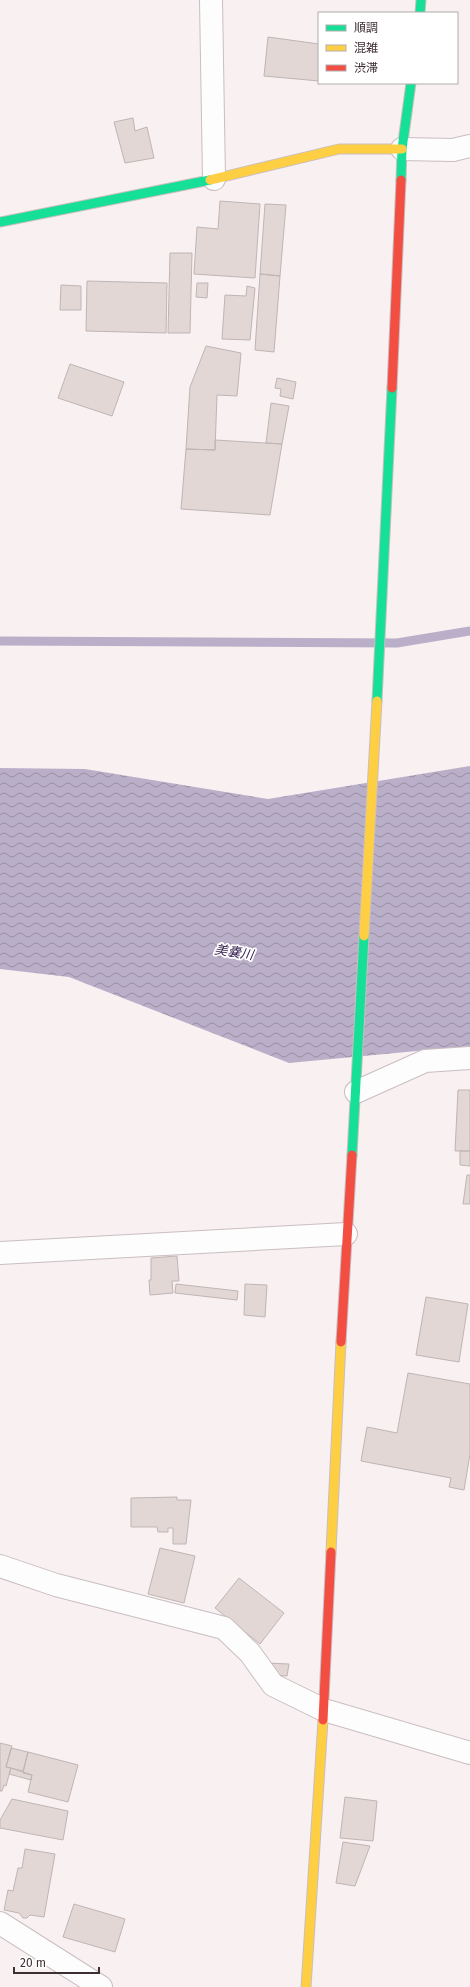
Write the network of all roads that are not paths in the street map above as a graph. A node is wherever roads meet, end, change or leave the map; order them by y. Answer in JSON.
{"nodes":[{"id":1,"x":211,"y":0,"type":"edge"},
{"id":2,"x":422,"y":0,"type":"edge"},
{"id":3,"x":420,"y":12,"type":"edge"},
{"id":4,"x":411,"y":84,"type":"edge"},
{"id":5,"x":470,"y":146,"type":"edge"},
{"id":6,"x":402,"y":148,"type":"junction"},
{"id":7,"x":214,"y":179,"type":"junction"},
{"id":8,"x":0,"y":222,"type":"edge"},
{"id":9,"x":470,"y":1058,"type":"edge"},
{"id":10,"x":356,"y":1092,"type":"junction"},
{"id":11,"x":346,"y":1234,"type":"junction"},
{"id":12,"x":0,"y":1253,"type":"edge"},
{"id":13,"x":0,"y":1566,"type":"edge"},
{"id":14,"x":324,"y":1710,"type":"junction"},
{"id":15,"x":470,"y":1753,"type":"edge"},
{"id":16,"x":0,"y":1923,"type":"edge"},
{"id":17,"x":101,"y":1987,"type":"edge"},
{"id":18,"x":306,"y":1987,"type":"edge"}],
"edges":[{"from":1,"to":7,"type":"street"},
{"from":2,"to":3,"type":"street"},
{"from":4,"to":6,"type":"street"},
{"from":5,"to":6,"type":"street"},
{"from":6,"to":7,"type":"street"},
{"from":6,"to":10,"type":"street"},
{"from":7,"to":8,"type":"street"},
{"from":9,"to":10,"type":"street"},
{"from":10,"to":11,"type":"street"},
{"from":11,"to":12,"type":"street"},
{"from":11,"to":14,"type":"street"},
{"from":13,"to":14,"type":"street"},
{"from":14,"to":15,"type":"street"},
{"from":14,"to":18,"type":"street"},
{"from":16,"to":17,"type":"street"}]}
